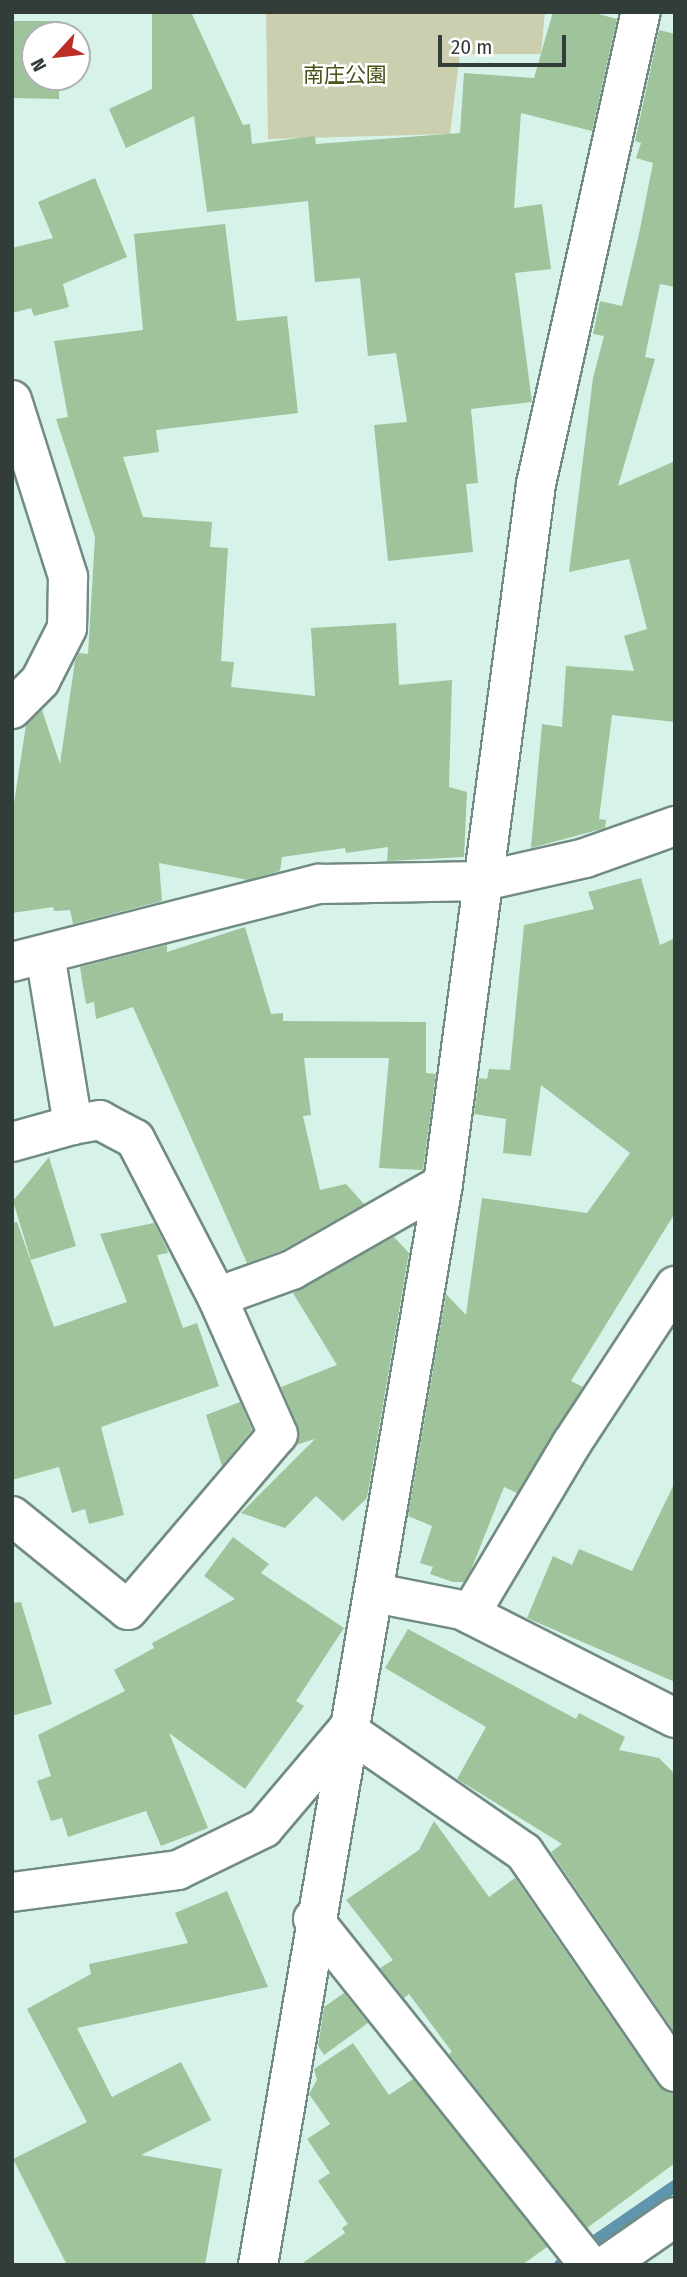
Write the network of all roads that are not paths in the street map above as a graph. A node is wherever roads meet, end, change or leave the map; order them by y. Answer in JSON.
{"nodes":[{"id":1,"x":641,"y":12,"type":"edge"},
{"id":2,"x":12,"y":400,"type":"edge"},
{"id":3,"x":12,"y":709,"type":"edge"},
{"id":4,"x":675,"y":826,"type":"edge"},
{"id":5,"x":484,"y":881,"type":"junction"},
{"id":6,"x":28,"y":958,"type":"edge"},
{"id":7,"x":73,"y":1125,"type":"junction"},
{"id":8,"x":12,"y":1142,"type":"edge"},
{"id":9,"x":443,"y":1184,"type":"junction"},
{"id":10,"x":675,"y":1286,"type":"edge"},
{"id":11,"x":217,"y":1297,"type":"junction"},
{"id":12,"x":12,"y":1516,"type":"edge"},
{"id":13,"x":375,"y":1593,"type":"junction"},
{"id":14,"x":470,"y":1614,"type":"junction"},
{"id":15,"x":672,"y":1712,"type":"edge"},
{"id":16,"x":348,"y":1730,"type":"junction"},
{"id":17,"x":12,"y":1892,"type":"edge"},
{"id":18,"x":313,"y":1919,"type":"junction"},
{"id":19,"x":675,"y":2072,"type":"edge"},
{"id":20,"x":675,"y":2217,"type":"edge"},
{"id":21,"x":578,"y":2252,"type":"edge"},
{"id":22,"x":258,"y":2265,"type":"edge"},
{"id":23,"x":607,"y":2265,"type":"edge"}],
"edges":[{"from":1,"to":5,"type":"street"},
{"from":2,"to":3,"type":"street"},
{"from":4,"to":5,"type":"street"},
{"from":5,"to":6,"type":"street"},
{"from":5,"to":9,"type":"street"},
{"from":6,"to":7,"type":"street"},
{"from":7,"to":8,"type":"street"},
{"from":7,"to":11,"type":"street"},
{"from":9,"to":11,"type":"street"},
{"from":9,"to":13,"type":"street"},
{"from":10,"to":14,"type":"street"},
{"from":11,"to":12,"type":"street"},
{"from":13,"to":14,"type":"street"},
{"from":13,"to":16,"type":"street"},
{"from":14,"to":15,"type":"street"},
{"from":16,"to":17,"type":"street"},
{"from":16,"to":18,"type":"street"},
{"from":16,"to":19,"type":"street"},
{"from":18,"to":21,"type":"street"},
{"from":18,"to":22,"type":"street"},
{"from":20,"to":23,"type":"street"}]}
